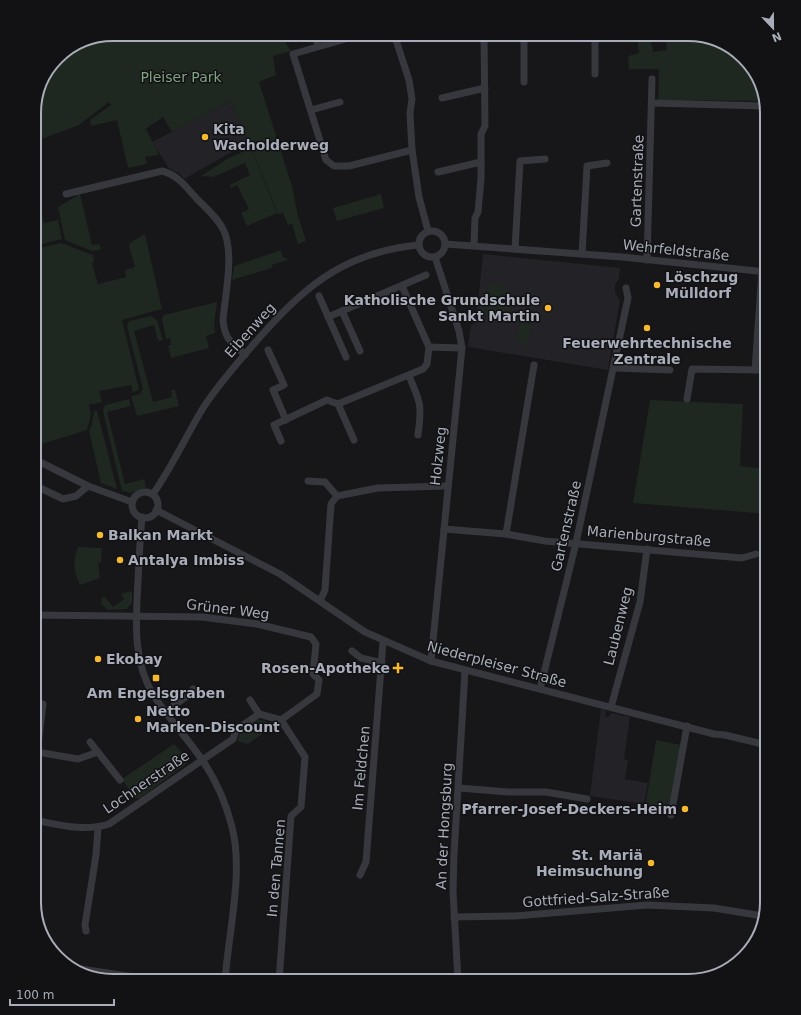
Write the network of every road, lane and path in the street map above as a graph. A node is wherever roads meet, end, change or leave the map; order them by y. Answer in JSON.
{"nodes":[{"id":1,"x":317,"y":41,"type":"edge"},
{"id":2,"x":337,"y":41,"type":"edge"},
{"id":3,"x":396,"y":41,"type":"edge"},
{"id":4,"x":483,"y":41,"type":"edge"},
{"id":5,"x":524,"y":41,"type":"edge"},
{"id":6,"x":595,"y":41,"type":"edge"},
{"id":7,"x":318,"y":46,"type":"junction"},
{"id":8,"x":595,"y":74,"type":"dead end"},
{"id":9,"x":652,"y":79,"type":"dead end"},
{"id":10,"x":524,"y":82,"type":"dead end"},
{"id":11,"x":486,"y":88,"type":"junction"},
{"id":12,"x":442,"y":98,"type":"dead end"},
{"id":13,"x":340,"y":102,"type":"dead end"},
{"id":14,"x":652,"y":103,"type":"junction"},
{"id":15,"x":760,"y":106,"type":"edge"},
{"id":16,"x":311,"y":110,"type":"junction"},
{"id":17,"x":412,"y":150,"type":"junction"},
{"id":18,"x":545,"y":159,"type":"dead end"},
{"id":19,"x":480,"y":162,"type":"junction"},
{"id":20,"x":607,"y":163,"type":"dead end"},
{"id":21,"x":438,"y":172,"type":"dead end"},
{"id":22,"x":66,"y":194,"type":"dead end"},
{"id":23,"x":428,"y":231,"type":"junction"},
{"id":24,"x":445,"y":244,"type":"junction"},
{"id":25,"x":418,"y":245,"type":"junction"},
{"id":26,"x":474,"y":245,"type":"junction"},
{"id":27,"x":515,"y":249,"type":"junction"},
{"id":28,"x":582,"y":254,"type":"junction"},
{"id":29,"x":436,"y":257,"type":"junction"},
{"id":30,"x":647,"y":260,"type":"junction"},
{"id":31,"x":760,"y":271,"type":"edge"},
{"id":32,"x":426,"y":275,"type":"dead end"},
{"id":33,"x":402,"y":286,"type":"junction"},
{"id":34,"x":626,"y":288,"type":"dead end"},
{"id":35,"x":319,"y":296,"type":"dead end"},
{"id":36,"x":342,"y":311,"type":"junction"},
{"id":37,"x":328,"y":317,"type":"junction"},
{"id":38,"x":760,"y":321,"type":"edge"},
{"id":39,"x":429,"y":347,"type":"junction"},
{"id":40,"x":462,"y":348,"type":"junction"},
{"id":41,"x":268,"y":350,"type":"dead end"},
{"id":42,"x":360,"y":351,"type":"dead end"},
{"id":43,"x":245,"y":355,"type":"junction"},
{"id":44,"x":346,"y":357,"type":"dead end"},
{"id":45,"x":534,"y":364,"type":"dead end"},
{"id":46,"x":614,"y":368,"type":"junction"},
{"id":47,"x":670,"y":370,"type":"dead end"},
{"id":48,"x":755,"y":370,"type":"junction"},
{"id":49,"x":760,"y":370,"type":"edge"},
{"id":50,"x":409,"y":376,"type":"junction"},
{"id":51,"x":687,"y":400,"type":"dead end"},
{"id":52,"x":338,"y":404,"type":"junction"},
{"id":53,"x":286,"y":420,"type":"junction"},
{"id":54,"x":418,"y":435,"type":"dead end"},
{"id":55,"x":281,"y":440,"type":"dead end"},
{"id":56,"x":354,"y":440,"type":"dead end"},
{"id":57,"x":41,"y":462,"type":"edge"},
{"id":58,"x":308,"y":481,"type":"dead end"},
{"id":59,"x":88,"y":486,"type":"junction"},
{"id":60,"x":448,"y":486,"type":"junction"},
{"id":61,"x":41,"y":488,"type":"edge"},
{"id":62,"x":152,"y":494,"type":"junction"},
{"id":63,"x":337,"y":496,"type":"junction"},
{"id":64,"x":132,"y":502,"type":"junction"},
{"id":65,"x":156,"y":510,"type":"junction"},
{"id":66,"x":142,"y":517,"type":"junction"},
{"id":67,"x":444,"y":529,"type":"junction"},
{"id":68,"x":506,"y":534,"type":"junction"},
{"id":69,"x":576,"y":543,"type":"junction"},
{"id":70,"x":647,"y":549,"type":"junction"},
{"id":71,"x":756,"y":554,"type":"dead end"},
{"id":72,"x":320,"y":601,"type":"junction"},
{"id":73,"x":41,"y":615,"type":"edge"},
{"id":74,"x":136,"y":615,"type":"junction"},
{"id":75,"x":383,"y":642,"type":"junction"},
{"id":76,"x":352,"y":651,"type":"dead end"},
{"id":77,"x":431,"y":661,"type":"junction"},
{"id":78,"x":382,"y":663,"type":"junction"},
{"id":79,"x":465,"y":671,"type":"junction"},
{"id":80,"x":193,"y":689,"type":"dead end"},
{"id":81,"x":540,"y":689,"type":"junction"},
{"id":82,"x":250,"y":700,"type":"dead end"},
{"id":83,"x":41,"y":704,"type":"edge"},
{"id":84,"x":611,"y":707,"type":"junction"},
{"id":85,"x":166,"y":711,"type":"junction"},
{"id":86,"x":41,"y":714,"type":"edge"},
{"id":87,"x":259,"y":714,"type":"junction"},
{"id":88,"x":281,"y":720,"type":"junction"},
{"id":89,"x":687,"y":726,"type":"junction"},
{"id":90,"x":90,"y":742,"type":"dead end"},
{"id":91,"x":760,"y":743,"type":"edge"},
{"id":92,"x":98,"y":752,"type":"junction"},
{"id":93,"x":41,"y":753,"type":"edge"},
{"id":94,"x":202,"y":760,"type":"junction"},
{"id":95,"x":120,"y":780,"type":"dead end"},
{"id":96,"x":459,"y":788,"type":"junction"},
{"id":97,"x":587,"y":799,"type":"dead end"},
{"id":98,"x":671,"y":815,"type":"dead end"},
{"id":99,"x":41,"y":821,"type":"edge"},
{"id":100,"x":98,"y":828,"type":"junction"},
{"id":101,"x":360,"y":875,"type":"dead end"},
{"id":102,"x":759,"y":915,"type":"edge"},
{"id":103,"x":454,"y":917,"type":"junction"},
{"id":104,"x":86,"y":931,"type":"dead end"},
{"id":105,"x":92,"y":971,"type":"edge"},
{"id":106,"x":104,"y":973,"type":"edge"},
{"id":107,"x":225,"y":974,"type":"edge"},
{"id":108,"x":280,"y":974,"type":"edge"},
{"id":109,"x":458,"y":974,"type":"edge"}],
"edges":[{"from":1,"to":7,"type":"street"},
{"from":2,"to":7,"type":"street"},
{"from":3,"to":17,"type":"street"},
{"from":4,"to":11,"type":"street"},
{"from":5,"to":10,"type":"street"},
{"from":6,"to":8,"type":"street"},
{"from":7,"to":16,"type":"street"},
{"from":9,"to":14,"type":"street","name":"Gartenstraße"},
{"from":11,"to":12,"type":"street"},
{"from":11,"to":19,"type":"street"},
{"from":13,"to":16,"type":"street"},
{"from":14,"to":15,"type":"street"},
{"from":14,"to":30,"type":"street","name":"Gartenstraße"},
{"from":16,"to":17,"type":"street"},
{"from":17,"to":23,"type":"street"},
{"from":18,"to":27,"type":"street"},
{"from":19,"to":21,"type":"street"},
{"from":19,"to":26,"type":"street"},
{"from":20,"to":28,"type":"street"},
{"from":22,"to":43,"type":"street"},
{"from":23,"to":24,"type":"street"},
{"from":23,"to":25,"type":"street"},
{"from":24,"to":26,"type":"street","name":"Wehrfeldstraße"},
{"from":24,"to":29,"type":"street"},
{"from":25,"to":29,"type":"street"},
{"from":25,"to":43,"type":"street","name":"Eibenweg"},
{"from":26,"to":27,"type":"street","name":"Wehrfeldstraße"},
{"from":27,"to":28,"type":"street","name":"Wehrfeldstraße"},
{"from":28,"to":30,"type":"street","name":"Wehrfeldstraße"},
{"from":29,"to":40,"type":"street","name":"Holzweg"},
{"from":30,"to":31,"type":"street","name":"Wehrfeldstraße"},
{"from":32,"to":33,"type":"street"},
{"from":33,"to":36,"type":"street"},
{"from":33,"to":39,"type":"street"},
{"from":34,"to":46,"type":"street","name":"Gartenstraße"},
{"from":35,"to":37,"type":"street"},
{"from":36,"to":37,"type":"street"},
{"from":36,"to":42,"type":"street"},
{"from":37,"to":44,"type":"street"},
{"from":38,"to":48,"type":"street"},
{"from":39,"to":40,"type":"street"},
{"from":39,"to":50,"type":"street"},
{"from":40,"to":60,"type":"street","name":"Holzweg"},
{"from":41,"to":53,"type":"street"},
{"from":43,"to":62,"type":"street","name":"Eibenweg"},
{"from":45,"to":68,"type":"street"},
{"from":46,"to":47,"type":"street"},
{"from":46,"to":69,"type":"street","name":"Gartenstraße"},
{"from":48,"to":49,"type":"street"},
{"from":48,"to":51,"type":"street"},
{"from":50,"to":52,"type":"street"},
{"from":50,"to":54,"type":"street"},
{"from":52,"to":53,"type":"street"},
{"from":52,"to":56,"type":"street"},
{"from":53,"to":55,"type":"street"},
{"from":57,"to":59,"type":"street"},
{"from":58,"to":63,"type":"street"},
{"from":59,"to":61,"type":"street"},
{"from":59,"to":64,"type":"street"},
{"from":60,"to":63,"type":"street"},
{"from":60,"to":67,"type":"street","name":"Holzweg"},
{"from":62,"to":64,"type":"street"},
{"from":62,"to":65,"type":"street"},
{"from":63,"to":72,"type":"street"},
{"from":64,"to":66,"type":"street"},
{"from":65,"to":66,"type":"street"},
{"from":65,"to":72,"type":"street","name":"Niederpleiser Straße"},
{"from":66,"to":74,"type":"street"},
{"from":67,"to":68,"type":"street","name":"Marienburgstraße"},
{"from":67,"to":77,"type":"street","name":"Holzweg"},
{"from":68,"to":69,"type":"street","name":"Marienburgstraße"},
{"from":69,"to":70,"type":"street","name":"Marienburgstraße"},
{"from":69,"to":81,"type":"street","name":"Gartenstraße"},
{"from":70,"to":71,"type":"street","name":"Marienburgstraße"},
{"from":70,"to":84,"type":"street","name":"Laubenweg"},
{"from":72,"to":75,"type":"street","name":"Niederpleiser Straße"},
{"from":73,"to":74,"type":"street","name":"Grüner Weg"},
{"from":74,"to":85,"type":"street"},
{"from":74,"to":88,"type":"street","name":"Grüner Weg"},
{"from":75,"to":77,"type":"street","name":"Niederpleiser Straße"},
{"from":75,"to":78,"type":"street","name":"Im Feldchen"},
{"from":76,"to":78,"type":"street"},
{"from":77,"to":79,"type":"street","name":"Niederpleiser Straße"},
{"from":78,"to":101,"type":"street","name":"Im Feldchen"},
{"from":79,"to":81,"type":"street","name":"Niederpleiser Straße"},
{"from":79,"to":96,"type":"street","name":"An der Hongsburg"},
{"from":80,"to":85,"type":"street"},
{"from":81,"to":84,"type":"street","name":"Niederpleiser Straße"},
{"from":82,"to":87,"type":"street"},
{"from":83,"to":86,"type":"street"},
{"from":84,"to":89,"type":"street","name":"Niederpleiser Straße"},
{"from":85,"to":94,"type":"street"},
{"from":87,"to":88,"type":"street"},
{"from":87,"to":94,"type":"street"},
{"from":88,"to":108,"type":"street","name":"In den Tannen"},
{"from":89,"to":91,"type":"street","name":"Niederpleiser Straße"},
{"from":89,"to":98,"type":"street"},
{"from":90,"to":92,"type":"street"},
{"from":92,"to":93,"type":"street"},
{"from":92,"to":95,"type":"street"},
{"from":94,"to":100,"type":"street","name":"Lochnerstraße"},
{"from":94,"to":107,"type":"street"},
{"from":96,"to":97,"type":"street"},
{"from":96,"to":103,"type":"street","name":"An der Hongsburg"},
{"from":99,"to":100,"type":"street","name":"Lochnerstraße"},
{"from":100,"to":104,"type":"street"},
{"from":102,"to":103,"type":"street","name":"Gottfried-Salz-Straße"},
{"from":103,"to":109,"type":"street","name":"An der Hongsburg"},
{"from":105,"to":106,"type":"street"}]}
